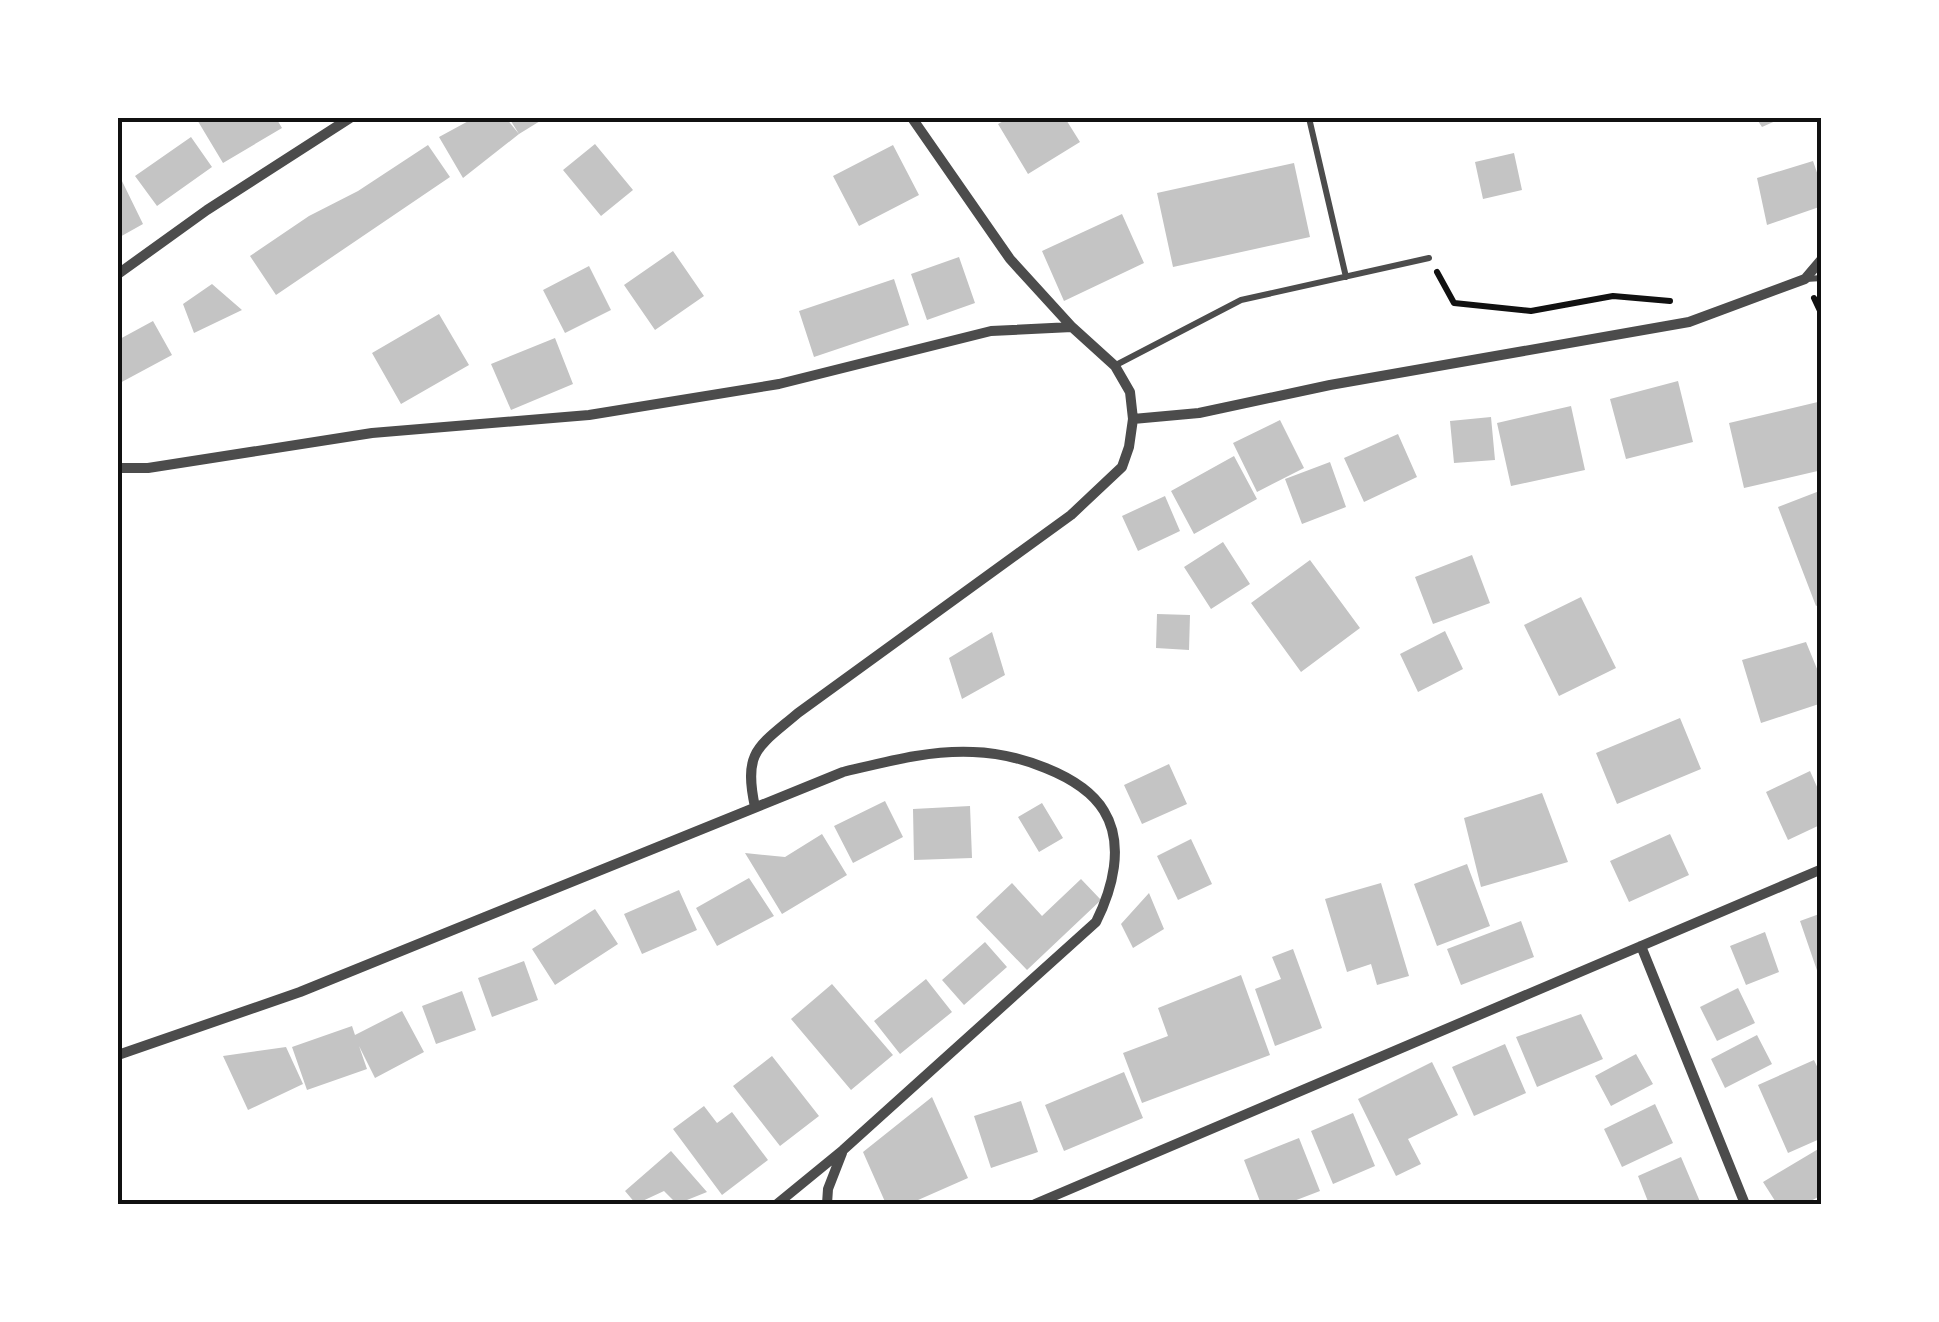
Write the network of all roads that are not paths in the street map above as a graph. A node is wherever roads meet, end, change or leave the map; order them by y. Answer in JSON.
{"nodes":[{"id":1,"x":350,"y":118,"type":"edge"},
{"id":2,"x":912,"y":118,"type":"edge"},
{"id":3,"x":1309,"y":118,"type":"edge"},
{"id":4,"x":1428,"y":258,"type":"road end"},
{"id":5,"x":1822,"y":259,"type":"edge"},
{"id":6,"x":118,"y":274,"type":"edge"},
{"id":7,"x":1346,"y":276,"type":"junction"},
{"id":8,"x":1822,"y":278,"type":"edge"},
{"id":9,"x":1805,"y":279,"type":"junction"},
{"id":10,"x":1072,"y":328,"type":"junction"},
{"id":11,"x":1115,"y":366,"type":"junction"},
{"id":12,"x":1133,"y":419,"type":"junction"},
{"id":13,"x":118,"y":468,"type":"edge"},
{"id":14,"x":755,"y":807,"type":"junction"},
{"id":15,"x":1822,"y":869,"type":"edge"},
{"id":16,"x":1642,"y":946,"type":"junction"},
{"id":17,"x":118,"y":1055,"type":"edge"},
{"id":18,"x":843,"y":1150,"type":"junction"},
{"id":19,"x":777,"y":1204,"type":"edge"},
{"id":20,"x":827,"y":1204,"type":"edge"},
{"id":21,"x":1034,"y":1204,"type":"edge"},
{"id":22,"x":1745,"y":1204,"type":"edge"}],
"edges":[{"from":1,"to":6,"type":"street"},
{"from":2,"to":10,"type":"street"},
{"from":3,"to":7,"type":"lane"},
{"from":4,"to":7,"type":"lane"},
{"from":5,"to":9,"type":"street"},
{"from":7,"to":11,"type":"lane"},
{"from":8,"to":9,"type":"lane"},
{"from":9,"to":12,"type":"street"},
{"from":10,"to":11,"type":"street"},
{"from":10,"to":13,"type":"street"},
{"from":11,"to":12,"type":"street"},
{"from":12,"to":14,"type":"street"},
{"from":14,"to":17,"type":"street"},
{"from":14,"to":18,"type":"street"},
{"from":15,"to":16,"type":"street"},
{"from":16,"to":21,"type":"street"},
{"from":16,"to":22,"type":"street"},
{"from":18,"to":19,"type":"street"},
{"from":18,"to":20,"type":"street"}]}
